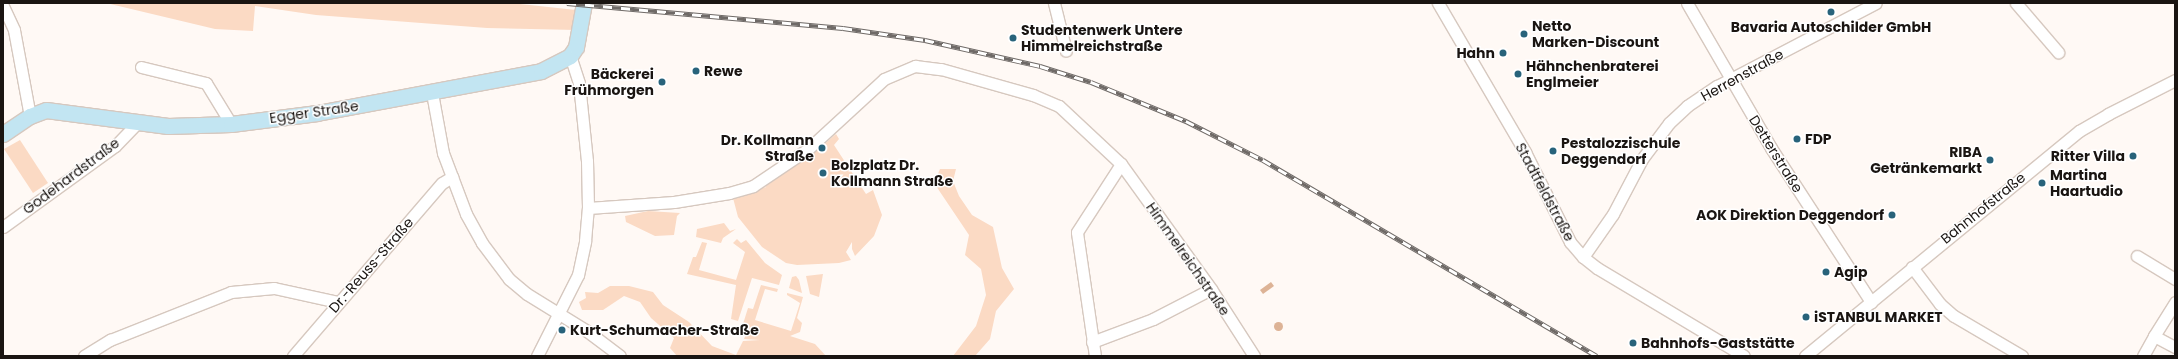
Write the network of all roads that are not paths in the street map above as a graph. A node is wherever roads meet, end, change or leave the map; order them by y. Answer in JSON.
{"nodes":[{"id":1,"x":584,"y":3,"type":"edge"},
{"id":2,"x":1054,"y":3,"type":"edge"},
{"id":3,"x":1438,"y":3,"type":"edge"},
{"id":4,"x":1687,"y":3,"type":"edge"},
{"id":5,"x":1876,"y":3,"type":"edge"},
{"id":6,"x":2016,"y":3,"type":"edge"},
{"id":7,"x":3,"y":6,"type":"edge"},
{"id":8,"x":1066,"y":50,"type":"dead end"},
{"id":9,"x":2058,"y":52,"type":"dead end"},
{"id":10,"x":570,"y":56,"type":"junction"},
{"id":11,"x":141,"y":67,"type":"dead end"},
{"id":12,"x":1730,"y":79,"type":"junction"},
{"id":13,"x":2175,"y":80,"type":"edge"},
{"id":14,"x":432,"y":93,"type":"junction"},
{"id":15,"x":30,"y":116,"type":"junction"},
{"id":16,"x":137,"y":123,"type":"junction"},
{"id":17,"x":231,"y":124,"type":"junction"},
{"id":18,"x":3,"y":134,"type":"edge"},
{"id":19,"x":1121,"y":164,"type":"junction"},
{"id":20,"x":452,"y":177,"type":"junction"},
{"id":21,"x":588,"y":208,"type":"junction"},
{"id":22,"x":3,"y":227,"type":"edge"},
{"id":23,"x":2136,"y":256,"type":"dead end"},
{"id":24,"x":1583,"y":257,"type":"junction"},
{"id":25,"x":1912,"y":267,"type":"junction"},
{"id":26,"x":2175,"y":279,"type":"edge"},
{"id":27,"x":1211,"y":289,"type":"junction"},
{"id":28,"x":338,"y":302,"type":"junction"},
{"id":29,"x":1871,"y":302,"type":"junction"},
{"id":30,"x":2175,"y":302,"type":"edge"},
{"id":31,"x":559,"y":315,"type":"junction"},
{"id":32,"x":2154,"y":336,"type":"junction"},
{"id":33,"x":1092,"y":342,"type":"junction"},
{"id":34,"x":2175,"y":347,"type":"edge"},
{"id":35,"x":84,"y":356,"type":"edge"},
{"id":36,"x":293,"y":356,"type":"edge"},
{"id":37,"x":537,"y":356,"type":"edge"},
{"id":38,"x":620,"y":356,"type":"edge"},
{"id":39,"x":1095,"y":356,"type":"edge"},
{"id":40,"x":1254,"y":356,"type":"edge"},
{"id":41,"x":1744,"y":356,"type":"edge"},
{"id":42,"x":1806,"y":356,"type":"edge"},
{"id":43,"x":2022,"y":356,"type":"edge"},
{"id":44,"x":2143,"y":356,"type":"edge"}],
"edges":[{"from":1,"to":10,"type":"street"},
{"from":2,"to":8,"type":"street"},
{"from":3,"to":24,"type":"street","name":"Stadtfeldstraße"},
{"from":4,"to":12,"type":"street","name":"Detterstraße"},
{"from":5,"to":12,"type":"street","name":"Herrenstraße"},
{"from":6,"to":9,"type":"street"},
{"from":7,"to":15,"type":"street"},
{"from":10,"to":14,"type":"street","name":"Egger Straße"},
{"from":10,"to":21,"type":"street"},
{"from":11,"to":17,"type":"street"},
{"from":12,"to":24,"type":"street","name":"Herrenstraße"},
{"from":12,"to":29,"type":"street","name":"Detterstraße"},
{"from":13,"to":25,"type":"street","name":"Bahnhofstraße"},
{"from":14,"to":17,"type":"street","name":"Egger Straße"},
{"from":14,"to":20,"type":"street"},
{"from":15,"to":16,"type":"street","name":"Egger Straße"},
{"from":15,"to":18,"type":"street","name":"Egger Straße"},
{"from":16,"to":17,"type":"street","name":"Egger Straße"},
{"from":16,"to":22,"type":"street","name":"Godehardstraße"},
{"from":19,"to":21,"type":"street","name":"Himmelreichstraße"},
{"from":19,"to":27,"type":"street","name":"Himmelreichstraße"},
{"from":19,"to":33,"type":"street"},
{"from":20,"to":28,"type":"street","name":"Dr.-Reuss-Straße"},
{"from":20,"to":31,"type":"street"},
{"from":21,"to":31,"type":"street"},
{"from":23,"to":26,"type":"street"},
{"from":24,"to":41,"type":"street","name":"Stadtfeldstraße"},
{"from":25,"to":29,"type":"street","name":"Bahnhofstraße"},
{"from":25,"to":43,"type":"street"},
{"from":27,"to":33,"type":"street"},
{"from":27,"to":40,"type":"street","name":"Himmelreichstraße"},
{"from":28,"to":35,"type":"street"},
{"from":28,"to":36,"type":"street","name":"Dr.-Reuss-Straße"},
{"from":29,"to":42,"type":"street","name":"Bahnhofstraße"},
{"from":30,"to":32,"type":"street"},
{"from":31,"to":37,"type":"street"},
{"from":31,"to":38,"type":"street"},
{"from":32,"to":34,"type":"street"},
{"from":32,"to":44,"type":"street"},
{"from":33,"to":39,"type":"street"}]}
